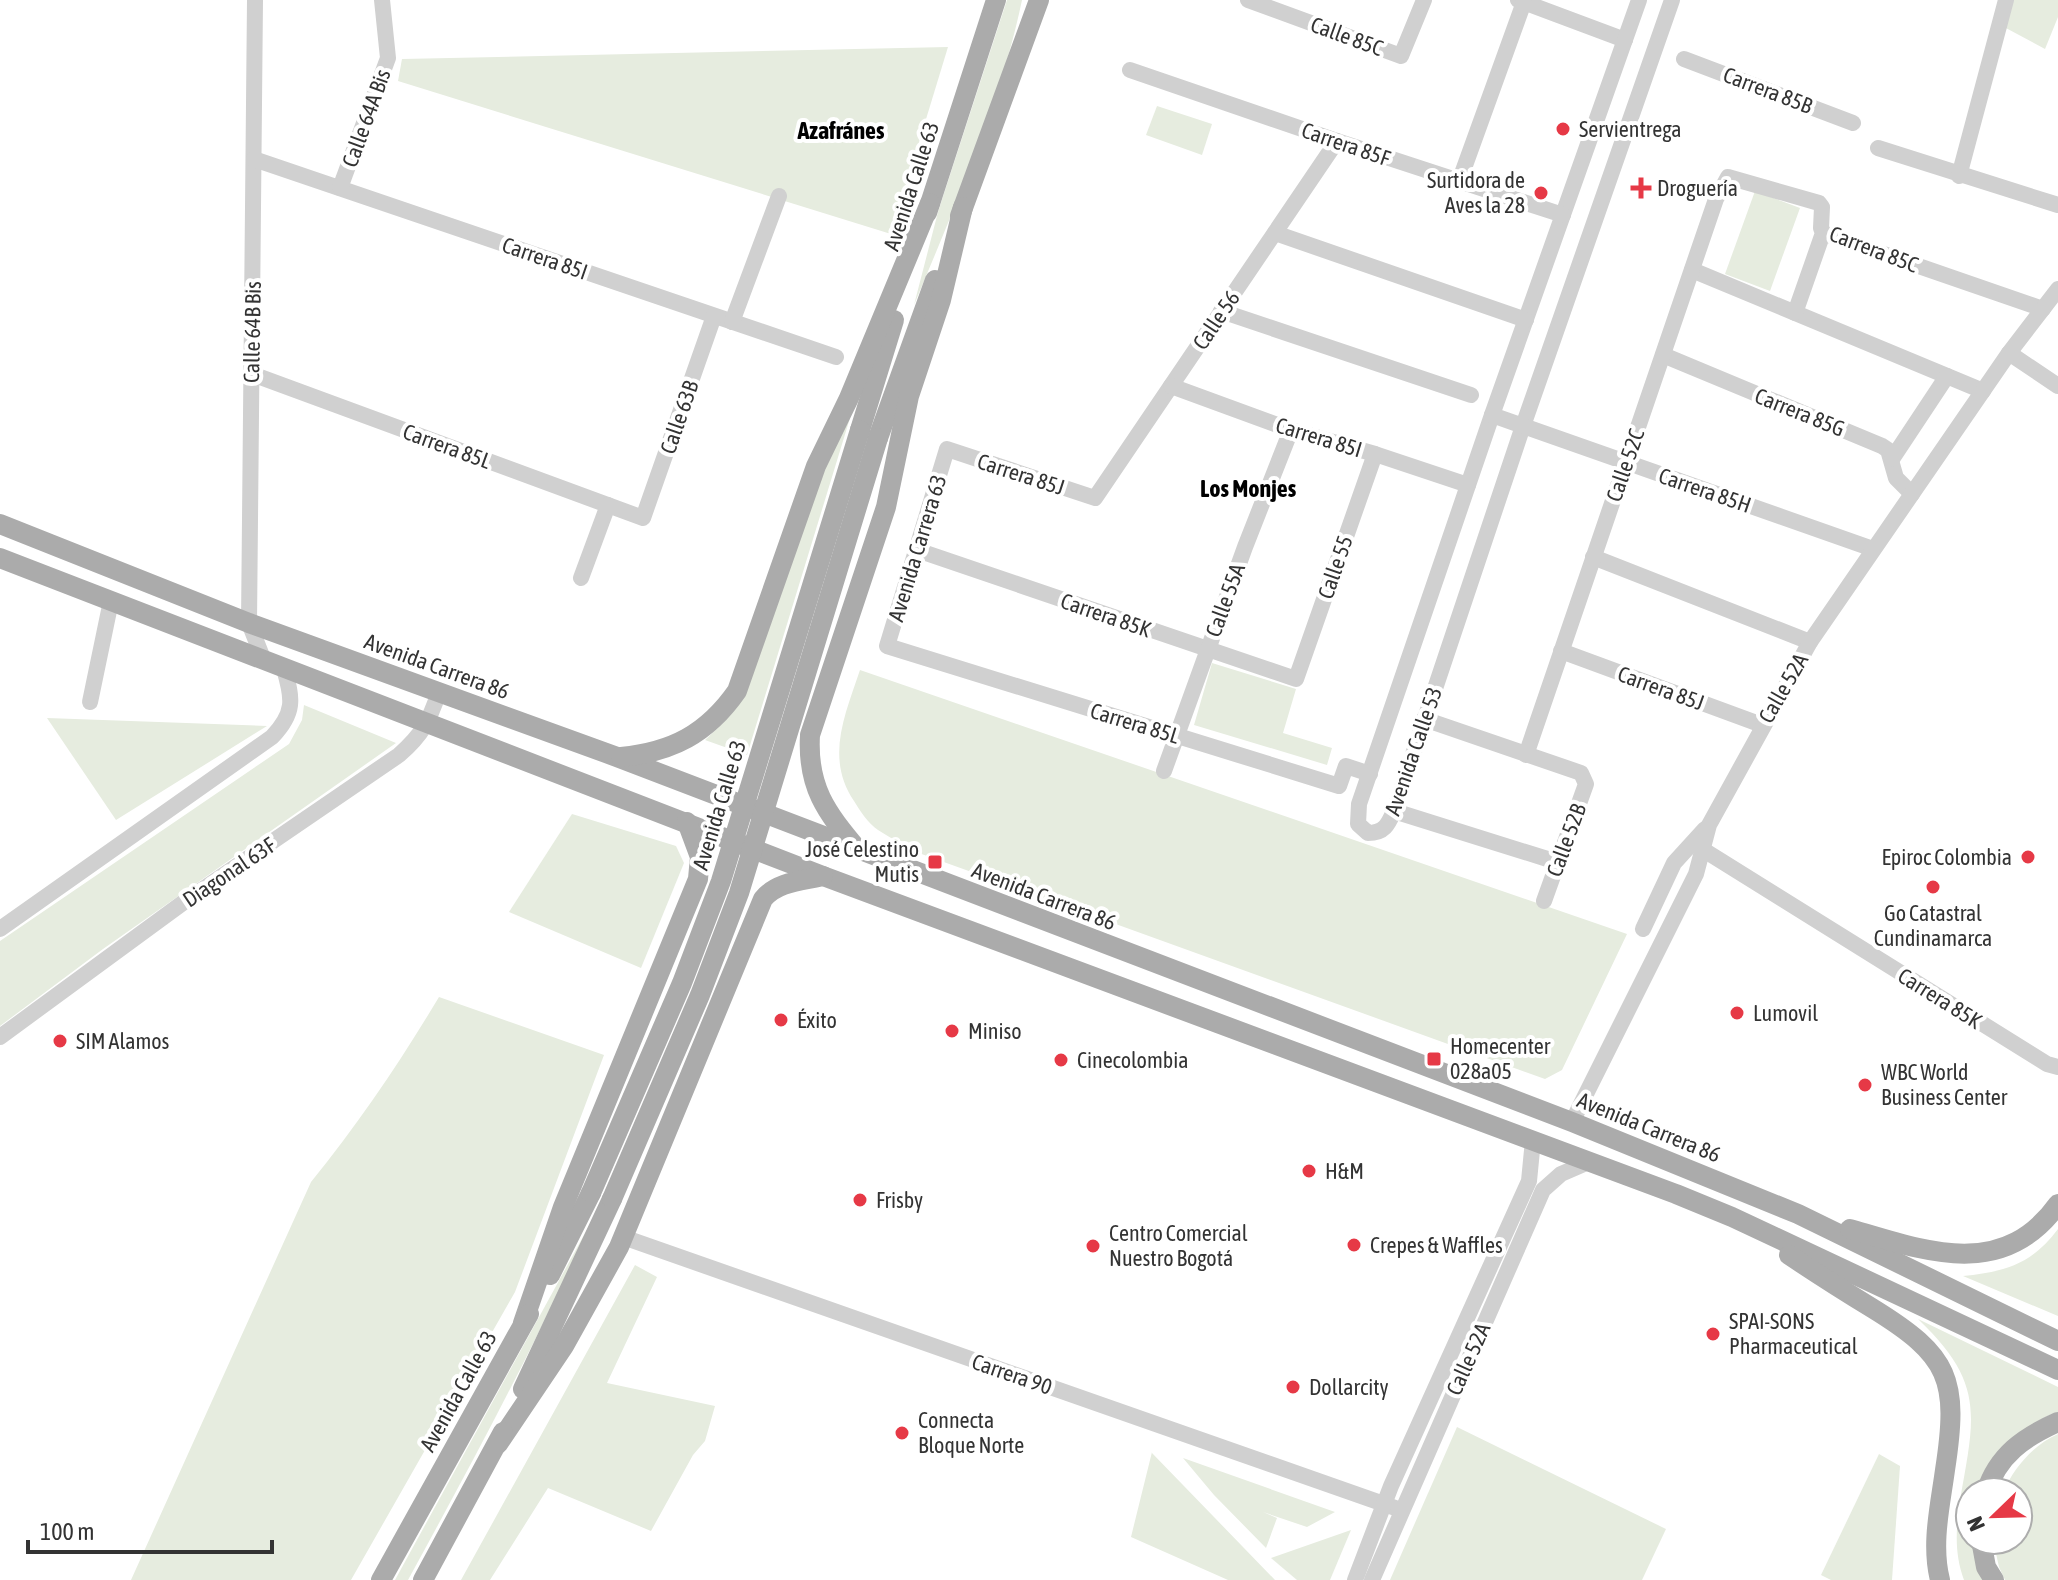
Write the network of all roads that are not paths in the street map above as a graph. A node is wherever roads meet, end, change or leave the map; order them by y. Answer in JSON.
{"nodes":[{"id":1,"x":255,"y":0,"type":"edge"},
{"id":2,"x":382,"y":0,"type":"edge"},
{"id":3,"x":996,"y":0,"type":"edge"},
{"id":4,"x":1039,"y":0,"type":"edge"},
{"id":5,"x":1248,"y":0,"type":"edge"},
{"id":6,"x":1424,"y":0,"type":"edge"},
{"id":7,"x":1639,"y":0,"type":"edge"},
{"id":8,"x":1672,"y":0,"type":"edge"},
{"id":9,"x":2006,"y":0,"type":"edge"},
{"id":10,"x":1521,"y":1,"type":"edge"},
{"id":11,"x":1625,"y":40,"type":"junction"},
{"id":12,"x":1684,"y":59,"type":"dead end"},
{"id":13,"x":1130,"y":70,"type":"dead end"},
{"id":14,"x":1853,"y":123,"type":"dead end"},
{"id":15,"x":1337,"y":141,"type":"junction"},
{"id":16,"x":1878,"y":148,"type":"dead end"},
{"id":17,"x":254,"y":159,"type":"junction"},
{"id":18,"x":1959,"y":176,"type":"junction"},
{"id":19,"x":1728,"y":177,"type":"joint"},
{"id":20,"x":1459,"y":182,"type":"junction"},
{"id":21,"x":340,"y":188,"type":"junction"},
{"id":22,"x":779,"y":196,"type":"dead end"},
{"id":23,"x":930,"y":203,"type":"junction"},
{"id":24,"x":2058,"y":205,"type":"edge"},
{"id":25,"x":963,"y":207,"type":"junction"},
{"id":26,"x":1563,"y":215,"type":"junction"},
{"id":27,"x":1275,"y":233,"type":"junction"},
{"id":28,"x":1823,"y":233,"type":"junction"},
{"id":29,"x":1692,"y":270,"type":"junction"},
{"id":30,"x":2058,"y":289,"type":"edge"},
{"id":31,"x":2043,"y":309,"type":"junction"},
{"id":32,"x":1221,"y":311,"type":"junction"},
{"id":33,"x":1795,"y":313,"type":"junction"},
{"id":34,"x":714,"y":316,"type":"junction"},
{"id":35,"x":1526,"y":320,"type":"junction"},
{"id":36,"x":732,"y":322,"type":"junction"},
{"id":37,"x":2009,"y":353,"type":"junction"},
{"id":38,"x":1663,"y":355,"type":"junction"},
{"id":39,"x":836,"y":357,"type":"dead end"},
{"id":40,"x":252,"y":374,"type":"junction"},
{"id":41,"x":1947,"y":376,"type":"junction"},
{"id":42,"x":1171,"y":386,"type":"junction"},
{"id":43,"x":2058,"y":386,"type":"edge"},
{"id":44,"x":1983,"y":391,"type":"junction"},
{"id":45,"x":1471,"y":395,"type":"dead end"},
{"id":46,"x":1492,"y":415,"type":"junction"},
{"id":47,"x":1523,"y":426,"type":"junction"},
{"id":48,"x":1291,"y":430,"type":"junction"},
{"id":49,"x":869,"y":434,"type":"junction"},
{"id":50,"x":947,"y":449,"type":"joint"},
{"id":51,"x":1375,"y":454,"type":"junction"},
{"id":52,"x":1892,"y":459,"type":"junction"},
{"id":53,"x":1626,"y":462,"type":"junction"},
{"id":54,"x":1468,"y":485,"type":"junction"},
{"id":55,"x":1912,"y":494,"type":"junction"},
{"id":56,"x":1095,"y":498,"type":"joint"},
{"id":57,"x":608,"y":505,"type":"junction"},
{"id":58,"x":643,"y":518,"type":"joint"},
{"id":59,"x":0,"y":524,"type":"edge"},
{"id":60,"x":1873,"y":549,"type":"junction"},
{"id":61,"x":917,"y":550,"type":"junction"},
{"id":62,"x":1593,"y":557,"type":"junction"},
{"id":63,"x":0,"y":558,"type":"edge"},
{"id":64,"x":581,"y":578,"type":"dead end"},
{"id":65,"x":111,"y":601,"type":"junction"},
{"id":66,"x":249,"y":623,"type":"junction"},
{"id":67,"x":1810,"y":642,"type":"junction"},
{"id":68,"x":887,"y":646,"type":"joint"},
{"id":69,"x":1207,"y":649,"type":"junction"},
{"id":70,"x":1561,"y":651,"type":"junction"},
{"id":71,"x":274,"y":665,"type":"junction"},
{"id":72,"x":1296,"y":679,"type":"joint"},
{"id":73,"x":439,"y":692,"type":"junction"},
{"id":74,"x":90,"y":702,"type":"dead end"},
{"id":75,"x":1424,"y":719,"type":"junction"},
{"id":76,"x":427,"y":725,"type":"junction"},
{"id":77,"x":1762,"y":725,"type":"junction"},
{"id":78,"x":1177,"y":736,"type":"junction"},
{"id":79,"x":1526,"y":755,"type":"junction"},
{"id":80,"x":617,"y":757,"type":"junction"},
{"id":81,"x":1164,"y":771,"type":"dead end"},
{"id":82,"x":1370,"y":774,"type":"junction"},
{"id":83,"x":1394,"y":811,"type":"junction"},
{"id":84,"x":687,"y":822,"type":"junction"},
{"id":85,"x":1709,"y":825,"type":"junction"},
{"id":86,"x":1702,"y":849,"type":"junction"},
{"id":87,"x":858,"y":851,"type":"junction"},
{"id":88,"x":1557,"y":862,"type":"junction"},
{"id":89,"x":823,"y":876,"type":"junction"},
{"id":90,"x":1544,"y":901,"type":"dead end"},
{"id":91,"x":0,"y":929,"type":"edge"},
{"id":92,"x":1643,"y":929,"type":"dead end"},
{"id":93,"x":0,"y":1037,"type":"edge"},
{"id":94,"x":2058,"y":1067,"type":"edge"},
{"id":95,"x":1572,"y":1122,"type":"junction"},
{"id":96,"x":1533,"y":1140,"type":"junction"},
{"id":97,"x":1591,"y":1161,"type":"junction"},
{"id":98,"x":2058,"y":1204,"type":"edge"},
{"id":99,"x":1798,"y":1214,"type":"junction"},
{"id":100,"x":1732,"y":1217,"type":"junction"},
{"id":101,"x":623,"y":1237,"type":"junction"},
{"id":102,"x":523,"y":1323,"type":"junction"},
{"id":103,"x":2058,"y":1341,"type":"edge"},
{"id":104,"x":2058,"y":1370,"type":"edge"},
{"id":105,"x":2058,"y":1422,"type":"edge"},
{"id":106,"x":498,"y":1444,"type":"junction"},
{"id":107,"x":1992,"y":1476,"type":"edge"},
{"id":108,"x":1384,"y":1504,"type":"junction"},
{"id":109,"x":1401,"y":1510,"type":"junction"},
{"id":110,"x":1984,"y":1556,"type":"edge"},
{"id":111,"x":381,"y":1580,"type":"edge"},
{"id":112,"x":423,"y":1580,"type":"edge"},
{"id":113,"x":1355,"y":1580,"type":"edge"},
{"id":114,"x":1372,"y":1580,"type":"edge"},
{"id":115,"x":1940,"y":1580,"type":"edge"},
{"id":116,"x":1994,"y":1580,"type":"edge"}],
"edges":[{"from":1,"to":17,"type":"street","name":"Calle 64B Bis"},
{"from":2,"to":21,"type":"street","name":"Calle 64A Bis"},
{"from":3,"to":23,"type":"main road","name":"Avenida Calle 63"},
{"from":4,"to":25,"type":"main road","name":"Avenida Calle 63"},
{"from":5,"to":6,"type":"street","name":"Calle 85C"},
{"from":7,"to":11,"type":"street","name":"Avenida Calle 53"},
{"from":8,"to":47,"type":"street","name":"Avenida Calle 53"},
{"from":9,"to":18,"type":"street"},
{"from":10,"to":11,"type":"street"},
{"from":10,"to":20,"type":"street"},
{"from":11,"to":26,"type":"street","name":"Avenida Calle 53"},
{"from":12,"to":14,"type":"street","name":"Carrera 85B"},
{"from":13,"to":15,"type":"street","name":"Carrera 85F"},
{"from":15,"to":20,"type":"street","name":"Carrera 85F"},
{"from":15,"to":27,"type":"street","name":"Calle 56"},
{"from":16,"to":18,"type":"street"},
{"from":17,"to":21,"type":"street","name":"Carrera 85I"},
{"from":17,"to":40,"type":"street","name":"Calle 64B Bis"},
{"from":18,"to":24,"type":"street"},
{"from":19,"to":28,"type":"street","name":"Carrera 85C"},
{"from":19,"to":29,"type":"street","name":"Calle 52C"},
{"from":20,"to":26,"type":"street","name":"Carrera 85F"},
{"from":21,"to":34,"type":"street","name":"Carrera 85I"},
{"from":22,"to":36,"type":"street"},
{"from":23,"to":49,"type":"main road","name":"Avenida Calle 63"},
{"from":23,"to":80,"type":"main road"},
{"from":25,"to":49,"type":"main road","name":"Avenida Calle 63"},
{"from":25,"to":87,"type":"main road"},
{"from":26,"to":35,"type":"street","name":"Avenida Calle 53"},
{"from":27,"to":32,"type":"street","name":"Calle 56"},
{"from":27,"to":35,"type":"street"},
{"from":28,"to":31,"type":"street","name":"Carrera 85C"},
{"from":28,"to":33,"type":"street"},
{"from":29,"to":33,"type":"street"},
{"from":29,"to":38,"type":"street","name":"Calle 52C"},
{"from":30,"to":31,"type":"street","name":"Calle 52A"},
{"from":31,"to":37,"type":"street","name":"Calle 52A"},
{"from":32,"to":42,"type":"street","name":"Calle 56"},
{"from":32,"to":45,"type":"street"},
{"from":33,"to":41,"type":"street"},
{"from":34,"to":36,"type":"street","name":"Carrera 85I"},
{"from":34,"to":58,"type":"street","name":"Calle 63B"},
{"from":35,"to":46,"type":"street","name":"Avenida Calle 53"},
{"from":36,"to":39,"type":"street","name":"Carrera 85I"},
{"from":37,"to":43,"type":"street"},
{"from":37,"to":44,"type":"street","name":"Calle 52A"},
{"from":38,"to":52,"type":"street","name":"Carrera 85G"},
{"from":38,"to":53,"type":"street","name":"Calle 52C"},
{"from":40,"to":57,"type":"street","name":"Carrera 85L"},
{"from":40,"to":66,"type":"street","name":"Calle 64B Bis"},
{"from":41,"to":44,"type":"street"},
{"from":41,"to":52,"type":"street"},
{"from":42,"to":48,"type":"street","name":"Carrera 85I"},
{"from":42,"to":56,"type":"street","name":"Calle 56"},
{"from":44,"to":55,"type":"street","name":"Calle 52A"},
{"from":46,"to":47,"type":"street","name":"Carrera 85H"},
{"from":46,"to":54,"type":"street","name":"Avenida Calle 53"},
{"from":47,"to":53,"type":"street","name":"Carrera 85H"},
{"from":47,"to":75,"type":"street","name":"Avenida Calle 53"},
{"from":48,"to":51,"type":"street","name":"Carrera 85I"},
{"from":48,"to":69,"type":"street","name":"Calle 55A"},
{"from":49,"to":102,"type":"main road","name":"Avenida Calle 63","bridge":true},
{"from":49,"to":106,"type":"main road","name":"Avenida Calle 63","bridge":true},
{"from":50,"to":56,"type":"street","name":"Carrera 85J"},
{"from":50,"to":61,"type":"street","name":"Avenida Carrera 63"},
{"from":51,"to":54,"type":"street","name":"Carrera 85I"},
{"from":51,"to":72,"type":"street","name":"Calle 55"},
{"from":52,"to":55,"type":"street","name":"Carrera 85G"},
{"from":53,"to":60,"type":"street","name":"Carrera 85H"},
{"from":53,"to":62,"type":"street","name":"Calle 52C"},
{"from":54,"to":82,"type":"street","name":"Avenida Calle 53"},
{"from":55,"to":60,"type":"street","name":"Calle 52A"},
{"from":57,"to":58,"type":"street","name":"Carrera 85L"},
{"from":57,"to":64,"type":"street"},
{"from":59,"to":66,"type":"main road","name":"Avenida Carrera 86"},
{"from":60,"to":67,"type":"street","name":"Calle 52A"},
{"from":61,"to":68,"type":"street","name":"Avenida Carrera 63"},
{"from":61,"to":69,"type":"street","name":"Carrera 85K"},
{"from":62,"to":67,"type":"street"},
{"from":62,"to":70,"type":"street","name":"Calle 52C"},
{"from":63,"to":65,"type":"main road"},
{"from":65,"to":71,"type":"main road"},
{"from":65,"to":74,"type":"street"},
{"from":66,"to":71,"type":"street","name":"Calle 64B Bis"},
{"from":66,"to":73,"type":"main road","name":"Avenida Carrera 86"},
{"from":67,"to":77,"type":"street","name":"Calle 52A"},
{"from":68,"to":78,"type":"street","name":"Carrera 85L"},
{"from":69,"to":72,"type":"street","name":"Carrera 85K"},
{"from":69,"to":78,"type":"street","name":"Calle 55A"},
{"from":70,"to":77,"type":"street","name":"Carrera 85J"},
{"from":70,"to":79,"type":"street","name":"Calle 52C"},
{"from":71,"to":76,"type":"main road"},
{"from":71,"to":91,"type":"street"},
{"from":73,"to":76,"type":"street","name":"Diagonal 63F"},
{"from":73,"to":80,"type":"main road","name":"Avenida Carrera 86"},
{"from":75,"to":79,"type":"street"},
{"from":75,"to":83,"type":"street","name":"Avenida Calle 53"},
{"from":76,"to":84,"type":"main road"},
{"from":76,"to":93,"type":"street","name":"Diagonal 63F"},
{"from":77,"to":85,"type":"street","name":"Calle 52A"},
{"from":78,"to":81,"type":"street","name":"Calle 55A"},
{"from":78,"to":82,"type":"street","name":"Carrera 85L"},
{"from":79,"to":88,"type":"street","name":"Calle 52B"},
{"from":80,"to":87,"type":"main road","name":"Avenida Carrera 86"},
{"from":82,"to":83,"type":"street","name":"Avenida Calle 53"},
{"from":83,"to":88,"type":"street"},
{"from":84,"to":89,"type":"main road"},
{"from":84,"to":102,"type":"main road"},
{"from":85,"to":86,"type":"street","name":"Calle 52A"},
{"from":85,"to":92,"type":"street"},
{"from":86,"to":94,"type":"street","name":"Carrera 85K"},
{"from":86,"to":95,"type":"street","name":"Calle 52A"},
{"from":87,"to":95,"type":"main road","name":"Avenida Carrera 86"},
{"from":88,"to":90,"type":"street","name":"Calle 52B"},
{"from":89,"to":96,"type":"main road"},
{"from":89,"to":101,"type":"main road"},
{"from":95,"to":99,"type":"main road","name":"Avenida Carrera 86"},
{"from":96,"to":97,"type":"main road"},
{"from":96,"to":108,"type":"street","name":"Calle 52A"},
{"from":97,"to":100,"type":"main road"},
{"from":97,"to":109,"type":"street","name":"Calle 52A"},
{"from":98,"to":99,"type":"main road"},
{"from":99,"to":103,"type":"main road","name":"Avenida Carrera 86"},
{"from":100,"to":104,"type":"main road"},
{"from":100,"to":115,"type":"main road"},
{"from":101,"to":106,"type":"main road"},
{"from":101,"to":108,"type":"street","name":"Carrera 90"},
{"from":102,"to":111,"type":"main road","name":"Avenida Calle 63"},
{"from":105,"to":107,"type":"main road"},
{"from":106,"to":112,"type":"main road","name":"Avenida Calle 63"},
{"from":108,"to":109,"type":"street","name":"Carrera 90"},
{"from":108,"to":113,"type":"street","name":"Calle 52A"},
{"from":109,"to":114,"type":"street","name":"Calle 52A"},
{"from":110,"to":116,"type":"main road"}]}
